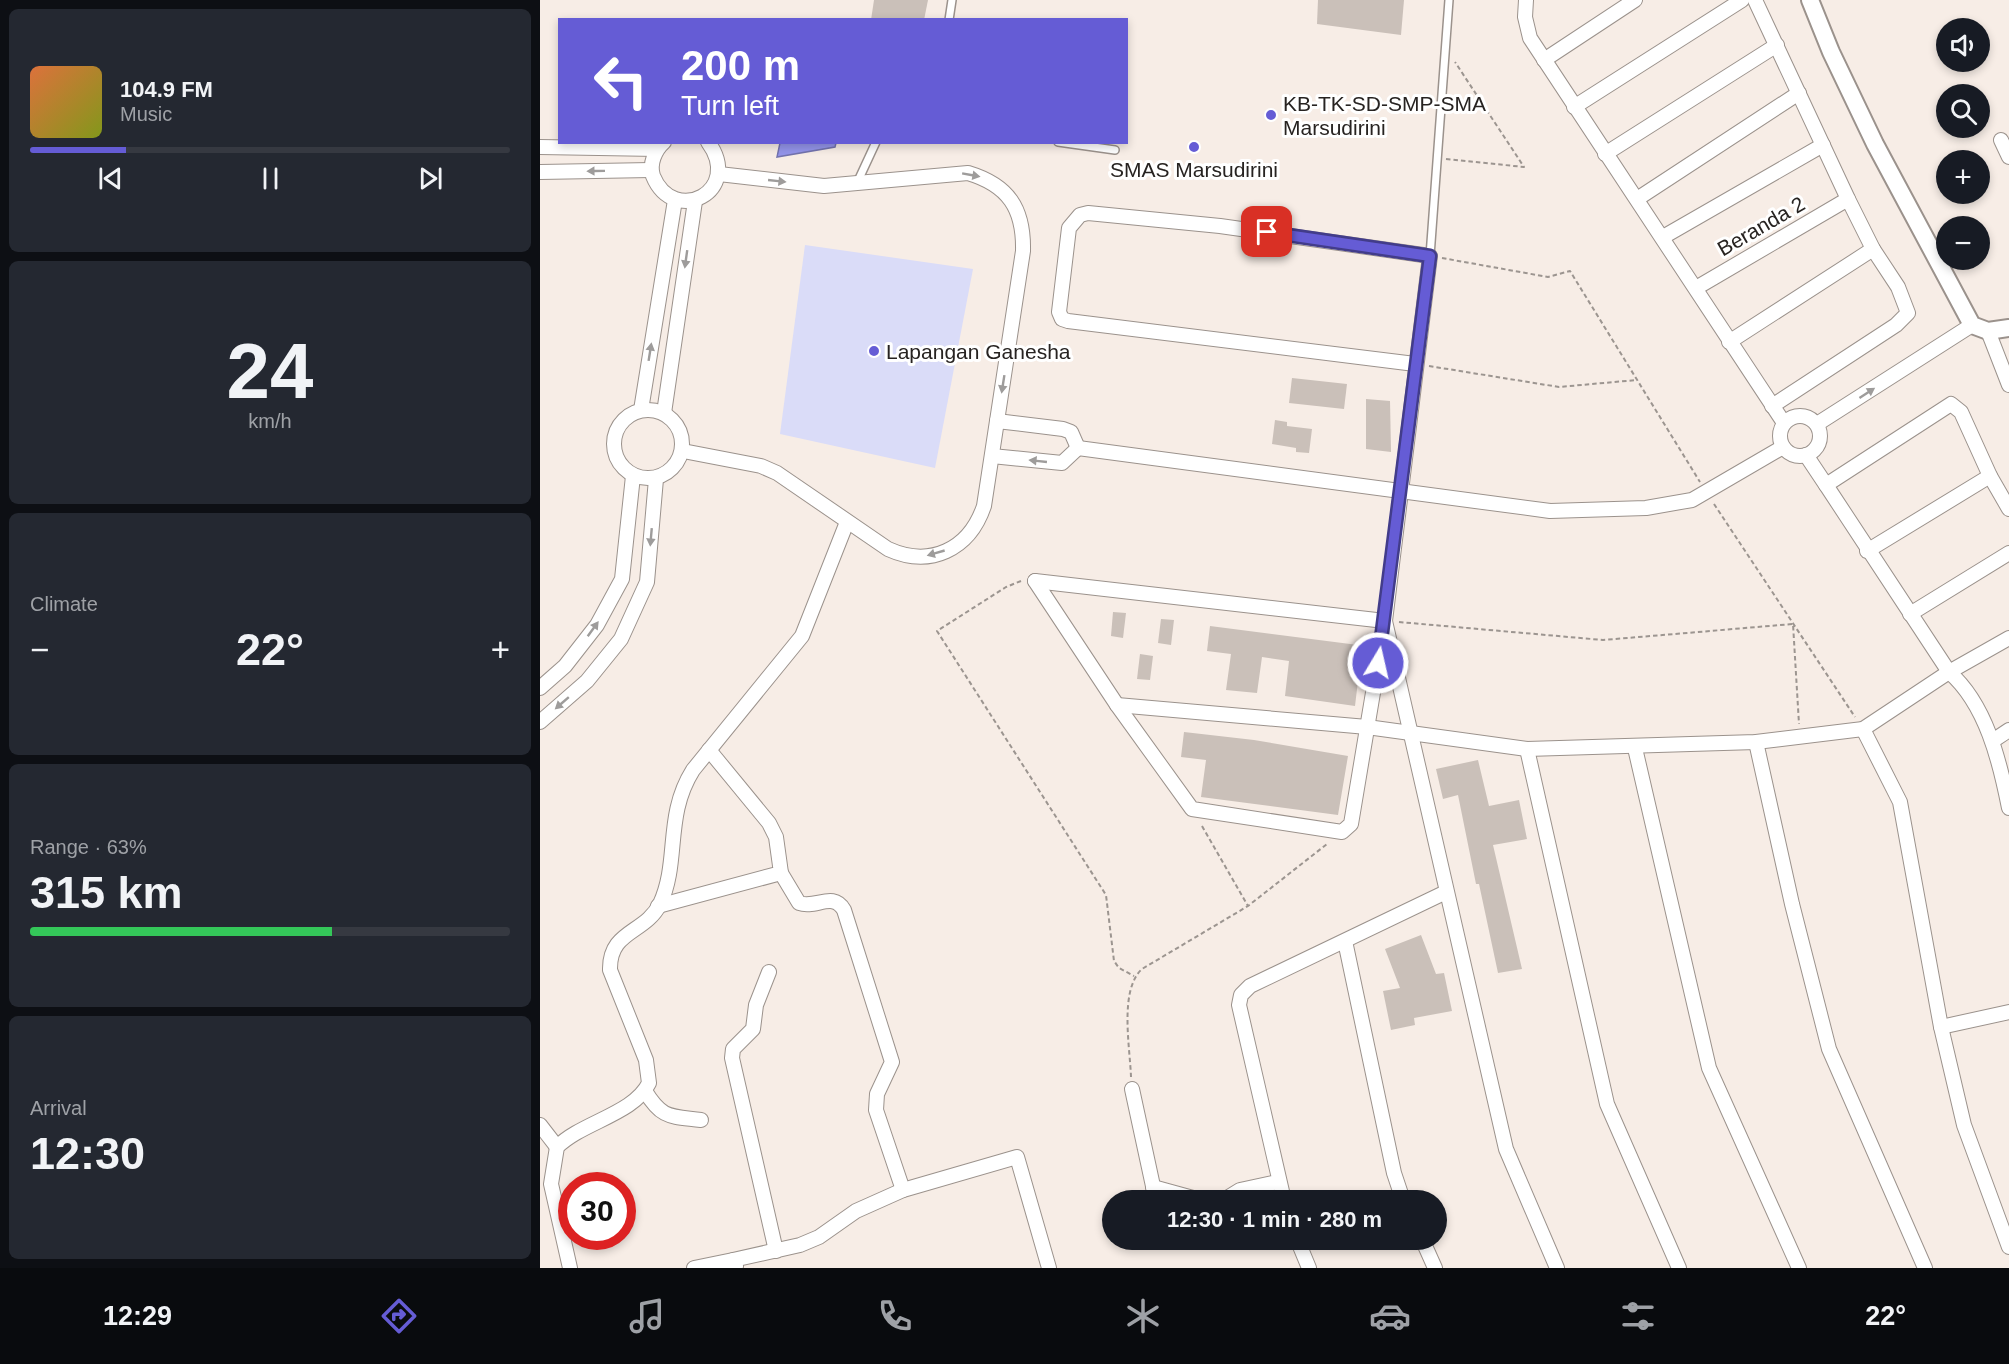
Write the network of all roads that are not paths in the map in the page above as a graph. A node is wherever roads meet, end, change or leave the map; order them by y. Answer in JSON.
{"nodes":[{"id":1,"x":952,"y":0,"type":"edge"},
{"id":2,"x":1449,"y":0,"type":"edge"},
{"id":3,"x":1635,"y":0,"type":"edge"},
{"id":4,"x":1742,"y":0,"type":"edge"},
{"id":5,"x":1755,"y":0,"type":"edge"},
{"id":6,"x":1810,"y":0,"type":"edge"},
{"id":7,"x":1529,"y":2,"type":"edge"},
{"id":8,"x":949,"y":18,"type":"edge"},
{"id":9,"x":1777,"y":45,"type":"junction"},
{"id":10,"x":1544,"y":60,"type":"junction"},
{"id":11,"x":1799,"y":93,"type":"junction"},
{"id":12,"x":1575,"y":107,"type":"junction"},
{"id":13,"x":2001,"y":140,"type":"dead end"},
{"id":14,"x":709,"y":144,"type":"edge"},
{"id":15,"x":875,"y":144,"type":"edge"},
{"id":16,"x":1072,"y":144,"type":"edge"},
{"id":17,"x":1822,"y":145,"type":"junction"},
{"id":18,"x":660,"y":146,"type":"edge"},
{"id":19,"x":540,"y":147,"type":"edge"},
{"id":20,"x":1115,"y":150,"type":"dead end"},
{"id":21,"x":1605,"y":154,"type":"junction"},
{"id":22,"x":2009,"y":157,"type":"edge"},
{"id":23,"x":651,"y":170,"type":"junction"},
{"id":24,"x":540,"y":172,"type":"edge"},
{"id":25,"x":719,"y":174,"type":"junction"},
{"id":26,"x":856,"y":183,"type":"junction"},
{"id":27,"x":1637,"y":199,"type":"junction"},
{"id":28,"x":1848,"y":199,"type":"junction"},
{"id":29,"x":675,"y":200,"type":"junction"},
{"id":30,"x":695,"y":201,"type":"junction"},
{"id":31,"x":1663,"y":237,"type":"junction"},
{"id":32,"x":1873,"y":249,"type":"junction"},
{"id":33,"x":1430,"y":256,"type":"junction"},
{"id":34,"x":1696,"y":288,"type":"junction"},
{"id":35,"x":1980,"y":328,"type":"junction"},
{"id":36,"x":2009,"y":328,"type":"edge"},
{"id":37,"x":1729,"y":342,"type":"junction"},
{"id":38,"x":1415,"y":364,"type":"junction"},
{"id":39,"x":2009,"y":385,"type":"edge"},
{"id":40,"x":1772,"y":406,"type":"junction"},
{"id":41,"x":641,"y":410,"type":"junction"},
{"id":42,"x":664,"y":413,"type":"junction"},
{"id":43,"x":997,"y":421,"type":"junction"},
{"id":44,"x":1784,"y":423,"type":"junction"},
{"id":45,"x":1817,"y":424,"type":"junction"},
{"id":46,"x":1784,"y":447,"type":"junction"},
{"id":47,"x":1078,"y":448,"type":"junction"},
{"id":48,"x":683,"y":451,"type":"junction"},
{"id":49,"x":1806,"y":455,"type":"junction"},
{"id":50,"x":992,"y":456,"type":"junction"},
{"id":51,"x":633,"y":476,"type":"junction"},
{"id":52,"x":1990,"y":476,"type":"junction"},
{"id":53,"x":656,"y":479,"type":"junction"},
{"id":54,"x":1826,"y":485,"type":"junction"},
{"id":55,"x":1400,"y":492,"type":"junction"},
{"id":56,"x":2009,"y":509,"type":"edge"},
{"id":57,"x":847,"y":522,"type":"junction"},
{"id":58,"x":1867,"y":551,"type":"junction"},
{"id":59,"x":2009,"y":553,"type":"edge"},
{"id":60,"x":1910,"y":614,"type":"junction"},
{"id":61,"x":1384,"y":621,"type":"junction"},
{"id":62,"x":2009,"y":638,"type":"edge"},
{"id":63,"x":1949,"y":672,"type":"junction"},
{"id":64,"x":540,"y":688,"type":"edge"},
{"id":65,"x":1117,"y":705,"type":"junction"},
{"id":66,"x":540,"y":722,"type":"edge"},
{"id":67,"x":1367,"y":727,"type":"junction"},
{"id":68,"x":1863,"y":729,"type":"junction"},
{"id":69,"x":2009,"y":730,"type":"edge"},
{"id":70,"x":1412,"y":734,"type":"junction"},
{"id":71,"x":1994,"y":740,"type":"junction"},
{"id":72,"x":1756,"y":742,"type":"junction"},
{"id":73,"x":1635,"y":748,"type":"junction"},
{"id":74,"x":1527,"y":749,"type":"junction"},
{"id":75,"x":709,"y":750,"type":"junction"},
{"id":76,"x":2009,"y":808,"type":"edge"},
{"id":77,"x":781,"y":873,"type":"junction"},
{"id":78,"x":1446,"y":892,"type":"junction"},
{"id":79,"x":658,"y":906,"type":"junction"},
{"id":80,"x":1345,"y":941,"type":"junction"},
{"id":81,"x":769,"y":972,"type":"dead end"},
{"id":82,"x":2009,"y":1012,"type":"edge"},
{"id":83,"x":1941,"y":1027,"type":"junction"},
{"id":84,"x":1132,"y":1089,"type":"road end"},
{"id":85,"x":645,"y":1091,"type":"junction"},
{"id":86,"x":701,"y":1120,"type":"dead end"},
{"id":87,"x":540,"y":1125,"type":"edge"},
{"id":88,"x":557,"y":1147,"type":"junction"},
{"id":89,"x":1278,"y":1182,"type":"junction"},
{"id":90,"x":545,"y":1183,"type":"edge"},
{"id":91,"x":903,"y":1190,"type":"junction"},
{"id":92,"x":1153,"y":1190,"type":"edge"},
{"id":93,"x":1240,"y":1190,"type":"edge"},
{"id":94,"x":1281,"y":1190,"type":"edge"},
{"id":95,"x":1400,"y":1190,"type":"edge"},
{"id":96,"x":2009,"y":1247,"type":"edge"},
{"id":97,"x":1302,"y":1250,"type":"edge"},
{"id":98,"x":1427,"y":1250,"type":"edge"},
{"id":99,"x":776,"y":1251,"type":"junction"},
{"id":100,"x":735,"y":1264,"type":"edge"},
{"id":101,"x":570,"y":1268,"type":"edge"},
{"id":102,"x":694,"y":1268,"type":"edge"},
{"id":103,"x":1049,"y":1268,"type":"edge"},
{"id":104,"x":1309,"y":1268,"type":"edge"},
{"id":105,"x":1435,"y":1268,"type":"edge"},
{"id":106,"x":1557,"y":1268,"type":"edge"},
{"id":107,"x":1679,"y":1268,"type":"edge"},
{"id":108,"x":1799,"y":1268,"type":"edge"},
{"id":109,"x":1925,"y":1268,"type":"edge"}],
"edges":[{"from":1,"to":8,"type":"lane"},
{"from":2,"to":33,"type":"lane"},
{"from":3,"to":10,"type":"street"},
{"from":4,"to":12,"type":"street"},
{"from":5,"to":9,"type":"street"},
{"from":6,"to":35,"type":"street"},
{"from":7,"to":10,"type":"street"},
{"from":9,"to":11,"type":"street"},
{"from":9,"to":21,"type":"street"},
{"from":10,"to":12,"type":"street"},
{"from":11,"to":17,"type":"street"},
{"from":11,"to":27,"type":"street"},
{"from":12,"to":21,"type":"street"},
{"from":13,"to":22,"type":"street"},
{"from":14,"to":25,"type":"street"},
{"from":15,"to":26,"type":"lane"},
{"from":16,"to":20,"type":"lane"},
{"from":17,"to":28,"type":"street"},
{"from":17,"to":31,"type":"street"},
{"from":18,"to":19,"type":"street"},
{"from":18,"to":23,"type":"street"},
{"from":21,"to":27,"type":"street"},
{"from":23,"to":24,"type":"street","one_way":true},
{"from":23,"to":29,"type":"street"},
{"from":25,"to":26,"type":"street","one_way":true},
{"from":25,"to":30,"type":"street"},
{"from":26,"to":43,"type":"street","one_way":true},
{"from":27,"to":31,"type":"street"},
{"from":28,"to":32,"type":"street"},
{"from":28,"to":34,"type":"street","name":"Beranda 2"},
{"from":29,"to":30,"type":"street"},
{"from":41,"to":29,"type":"street","one_way":true},
{"from":30,"to":42,"type":"street","one_way":true},
{"from":31,"to":34,"type":"street"},
{"from":32,"to":37,"type":"street"},
{"from":32,"to":40,"type":"street"},
{"from":33,"to":38,"type":"street"},
{"from":33,"to":38,"type":"street"},
{"from":34,"to":37,"type":"street"},
{"from":35,"to":36,"type":"street"},
{"from":35,"to":39,"type":"street"},
{"from":45,"to":35,"type":"street","one_way":true},
{"from":37,"to":40,"type":"street"},
{"from":38,"to":55,"type":"street"},
{"from":40,"to":44,"type":"street"},
{"from":41,"to":42,"type":"street"},
{"from":41,"to":51,"type":"street"},
{"from":42,"to":48,"type":"street"},
{"from":43,"to":47,"type":"street"},
{"from":43,"to":50,"type":"street"},
{"from":44,"to":45,"type":"street"},
{"from":44,"to":46,"type":"street"},
{"from":45,"to":49,"type":"street"},
{"from":46,"to":49,"type":"street"},
{"from":46,"to":55,"type":"street"},
{"from":47,"to":50,"type":"street","one_way":true},
{"from":47,"to":55,"type":"street"},
{"from":48,"to":53,"type":"street"},
{"from":48,"to":57,"type":"street"},
{"from":49,"to":54,"type":"street"},
{"from":50,"to":57,"type":"street","one_way":true},
{"from":51,"to":53,"type":"street"},
{"from":64,"to":51,"type":"street","one_way":true},
{"from":52,"to":54,"type":"street"},
{"from":52,"to":56,"type":"street"},
{"from":52,"to":58,"type":"street"},
{"from":53,"to":66,"type":"street","one_way":true},
{"from":54,"to":58,"type":"street"},
{"from":55,"to":61,"type":"street"},
{"from":57,"to":75,"type":"street"},
{"from":58,"to":60,"type":"street"},
{"from":59,"to":60,"type":"street"},
{"from":60,"to":63,"type":"street"},
{"from":61,"to":65,"type":"street"},
{"from":61,"to":67,"type":"street"},
{"from":61,"to":70,"type":"street"},
{"from":62,"to":63,"type":"street"},
{"from":63,"to":68,"type":"street"},
{"from":63,"to":71,"type":"street"},
{"from":65,"to":67,"type":"street"},
{"from":65,"to":67,"type":"street"},
{"from":67,"to":70,"type":"street"},
{"from":68,"to":72,"type":"street"},
{"from":68,"to":83,"type":"street"},
{"from":69,"to":71,"type":"street"},
{"from":70,"to":74,"type":"street"},
{"from":70,"to":78,"type":"street"},
{"from":71,"to":76,"type":"street"},
{"from":72,"to":73,"type":"street"},
{"from":72,"to":109,"type":"street"},
{"from":73,"to":74,"type":"street"},
{"from":73,"to":108,"type":"street"},
{"from":74,"to":107,"type":"street"},
{"from":75,"to":77,"type":"street"},
{"from":75,"to":79,"type":"street"},
{"from":77,"to":79,"type":"street"},
{"from":77,"to":91,"type":"street"},
{"from":78,"to":80,"type":"street"},
{"from":78,"to":106,"type":"street"},
{"from":79,"to":85,"type":"street"},
{"from":80,"to":89,"type":"street"},
{"from":80,"to":95,"type":"street"},
{"from":81,"to":99,"type":"street"},
{"from":82,"to":83,"type":"street"},
{"from":83,"to":96,"type":"street"},
{"from":84,"to":92,"type":"street"},
{"from":85,"to":86,"type":"street"},
{"from":85,"to":88,"type":"street"},
{"from":87,"to":88,"type":"street"},
{"from":88,"to":90,"type":"street"},
{"from":89,"to":93,"type":"street"},
{"from":89,"to":94,"type":"street"},
{"from":90,"to":101,"type":"street"},
{"from":91,"to":99,"type":"street"},
{"from":91,"to":103,"type":"street"},
{"from":97,"to":104,"type":"street"},
{"from":98,"to":105,"type":"street"},
{"from":99,"to":100,"type":"street"},
{"from":100,"to":102,"type":"street"}]}
